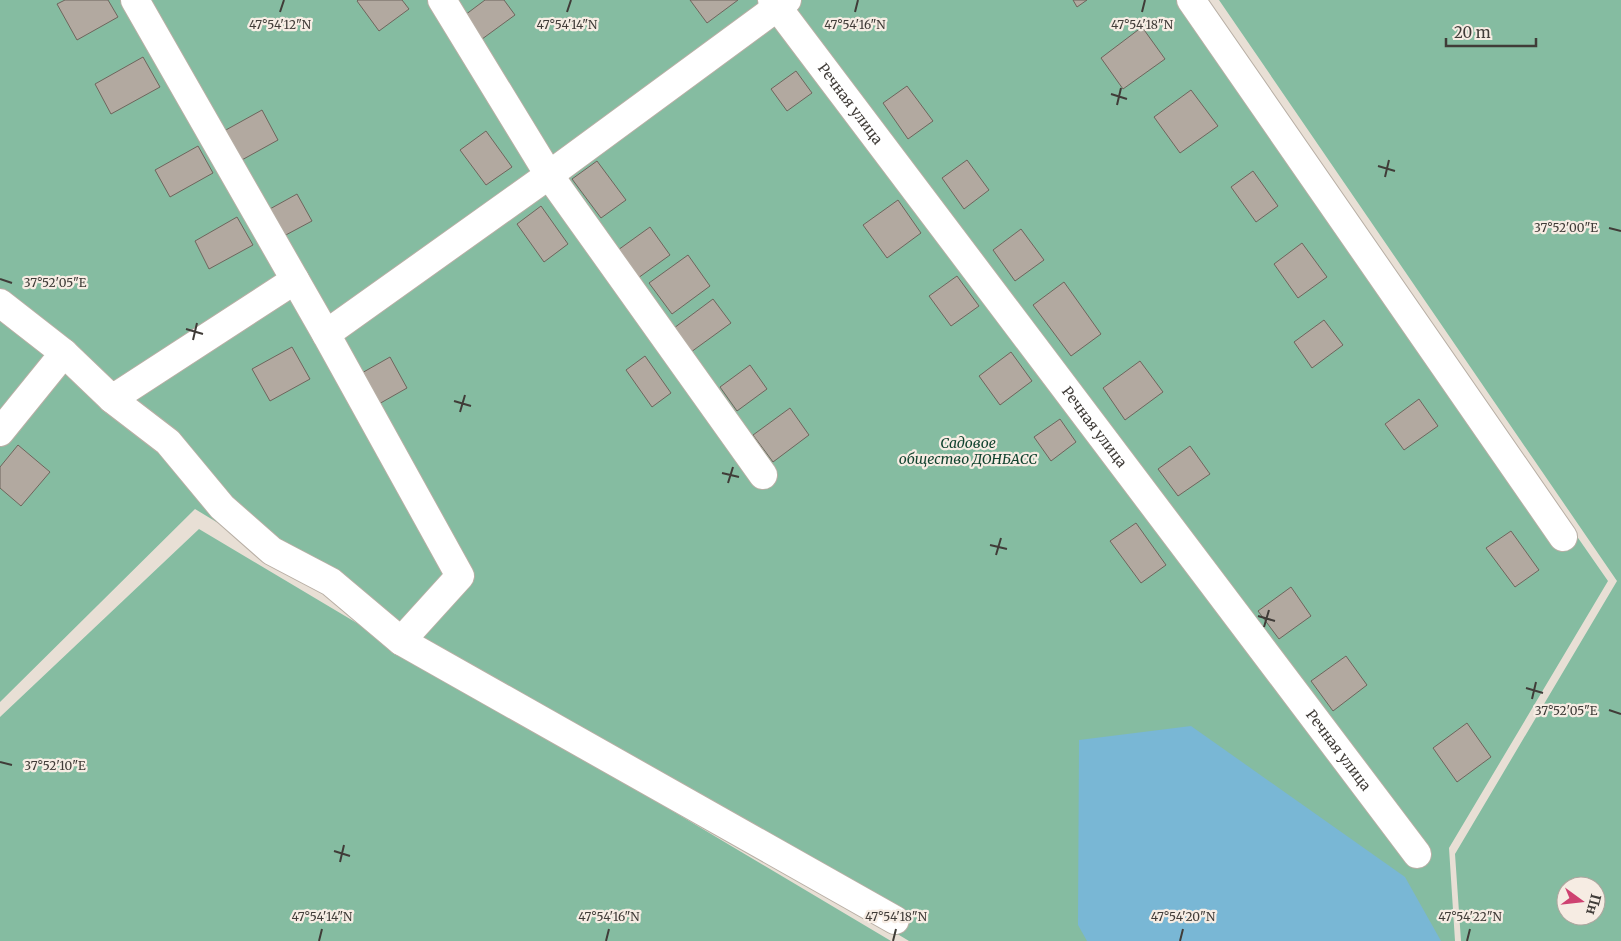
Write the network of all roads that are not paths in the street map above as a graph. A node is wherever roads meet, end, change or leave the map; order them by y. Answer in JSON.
{"nodes":[{"id":1,"x":135,"y":0,"type":"edge"},
{"id":2,"x":442,"y":0,"type":"edge"},
{"id":3,"x":1191,"y":0,"type":"edge"},
{"id":4,"x":779,"y":3,"type":"edge"},
{"id":5,"x":549,"y":175,"type":"junction"},
{"id":6,"x":295,"y":280,"type":"junction"},
{"id":7,"x":0,"y":303,"type":"edge"},
{"id":8,"x":326,"y":334,"type":"junction"},
{"id":9,"x":64,"y":353,"type":"junction"},
{"id":10,"x":112,"y":399,"type":"junction"},
{"id":11,"x":0,"y":432,"type":"edge"},
{"id":12,"x":763,"y":476,"type":"dead end"},
{"id":13,"x":1563,"y":537,"type":"dead end"},
{"id":14,"x":401,"y":641,"type":"junction"},
{"id":15,"x":1417,"y":854,"type":"dead end"},
{"id":16,"x":895,"y":920,"type":"dead end"}],
"edges":[{"from":1,"to":6,"type":"street"},
{"from":2,"to":5,"type":"street"},
{"from":3,"to":13,"type":"street"},
{"from":4,"to":5,"type":"street"},
{"from":4,"to":15,"type":"street","name":"Речная улица"},
{"from":5,"to":8,"type":"street"},
{"from":5,"to":12,"type":"street"},
{"from":6,"to":8,"type":"street"},
{"from":6,"to":10,"type":"street"},
{"from":7,"to":9,"type":"street"},
{"from":8,"to":14,"type":"street"},
{"from":9,"to":10,"type":"street"},
{"from":9,"to":11,"type":"street"},
{"from":10,"to":14,"type":"street"},
{"from":14,"to":16,"type":"street"}]}
